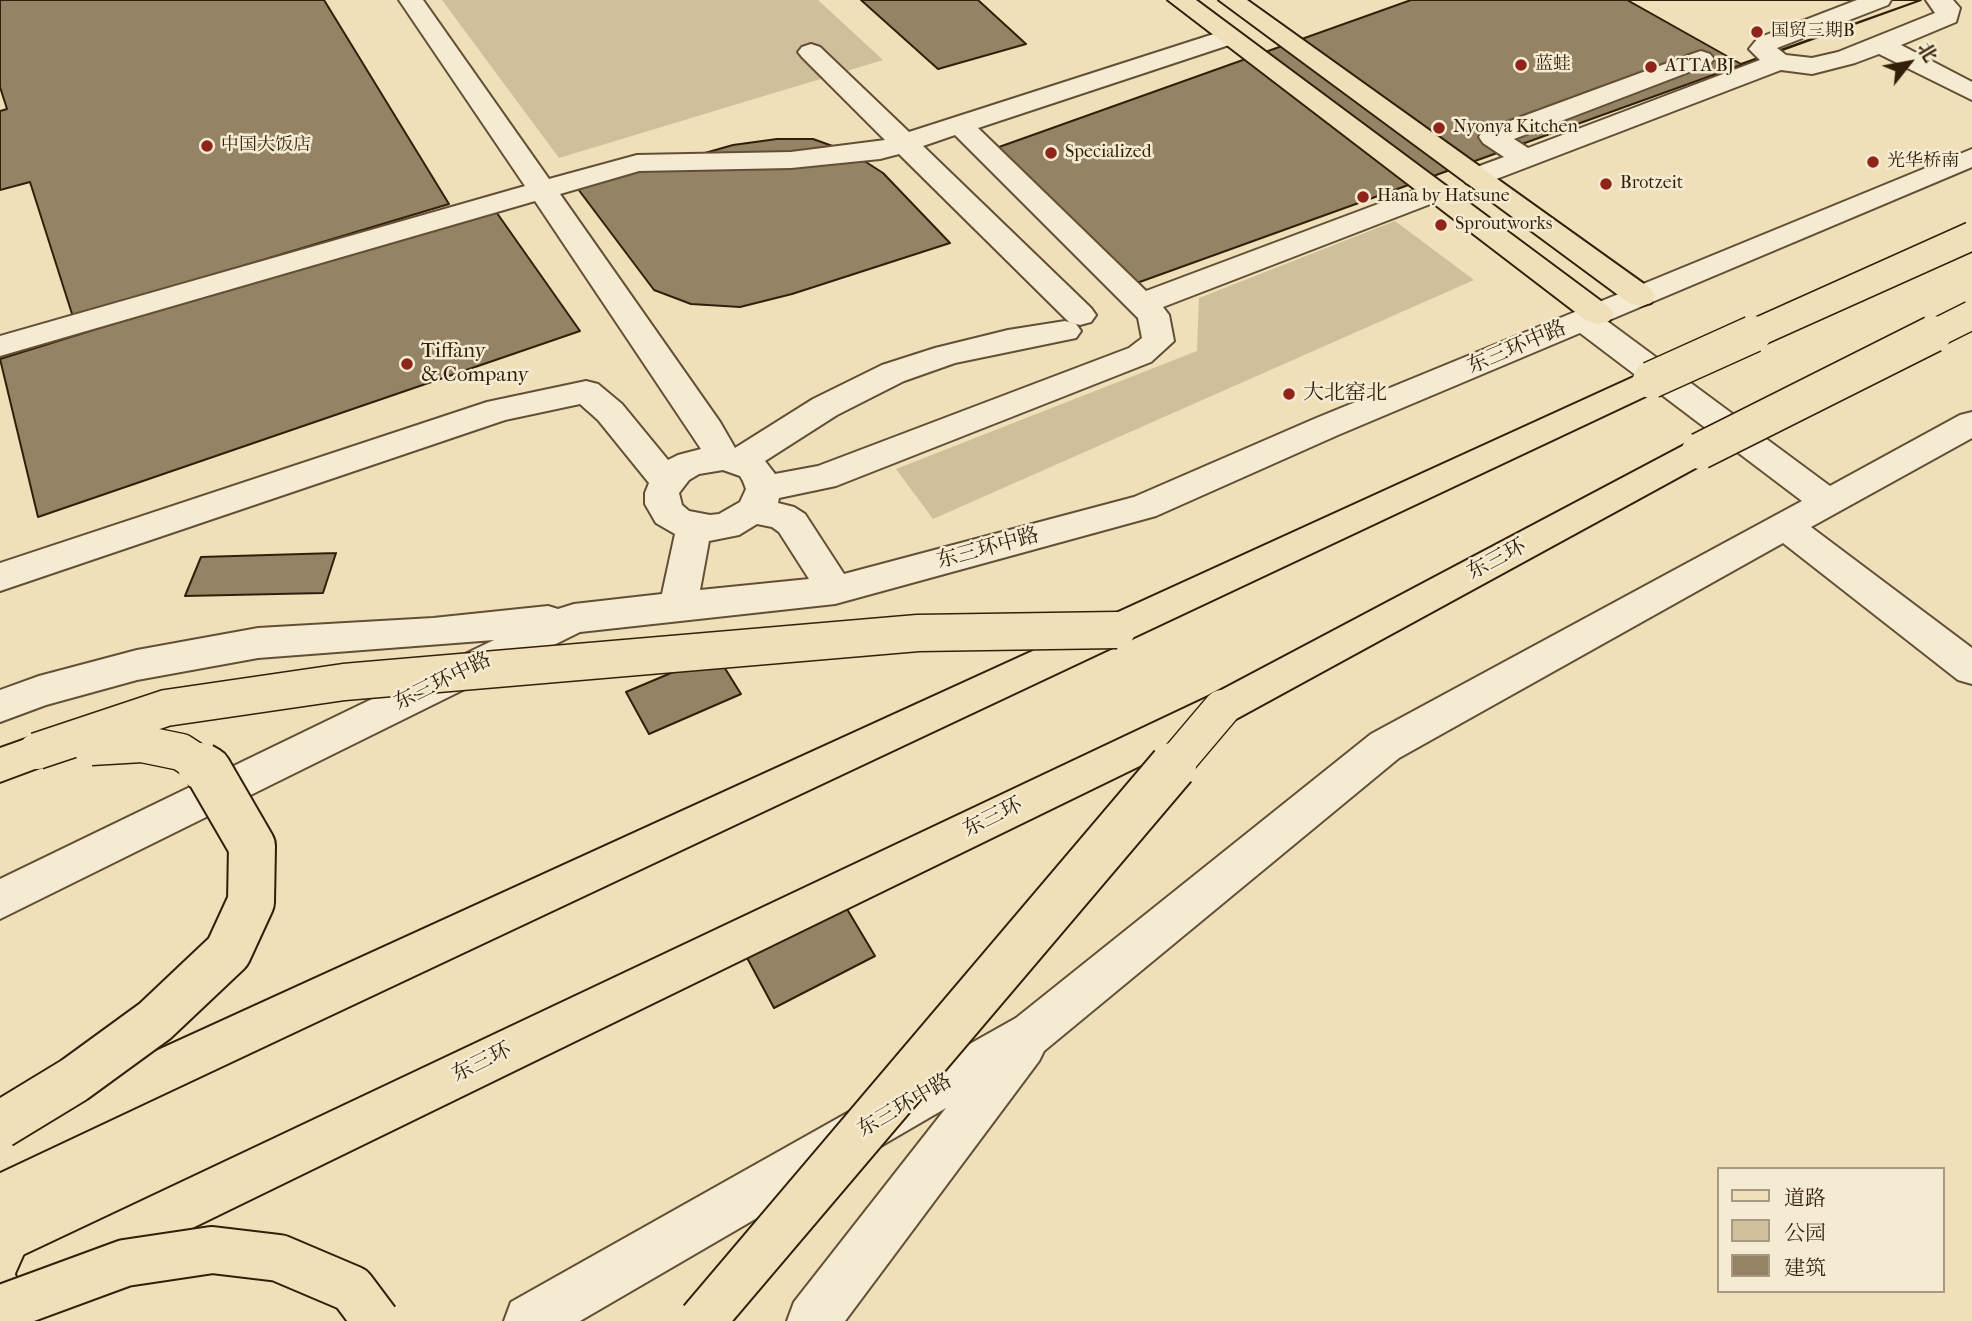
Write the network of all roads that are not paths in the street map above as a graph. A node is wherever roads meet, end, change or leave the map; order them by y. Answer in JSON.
{"nodes":[{"id":1,"x":411,"y":0,"type":"edge"},
{"id":2,"x":1180,"y":0,"type":"edge"},
{"id":3,"x":1231,"y":0,"type":"edge"},
{"id":4,"x":1879,"y":0,"type":"edge"},
{"id":5,"x":1930,"y":9,"type":"edge"},
{"id":6,"x":1229,"y":37,"type":"junction"},
{"id":7,"x":1880,"y":44,"type":"junction"},
{"id":8,"x":811,"y":52,"type":"dead end"},
{"id":9,"x":1701,"y":59,"type":"dead end"},
{"id":10,"x":1779,"y":62,"type":"junction"},
{"id":11,"x":1972,"y":92,"type":"edge"},
{"id":12,"x":960,"y":125,"type":"junction"},
{"id":13,"x":904,"y":143,"type":"junction"},
{"id":14,"x":1972,"y":157,"type":"edge"},
{"id":15,"x":1525,"y":158,"type":"junction"},
{"id":16,"x":1476,"y":177,"type":"junction"},
{"id":17,"x":542,"y":190,"type":"junction"},
{"id":18,"x":1436,"y":192,"type":"junction"},
{"id":19,"x":1972,"y":236,"type":"edge"},
{"id":20,"x":1640,"y":296,"type":"junction"},
{"id":21,"x":1137,"y":300,"type":"junction"},
{"id":22,"x":1972,"y":315,"type":"edge"},
{"id":23,"x":1591,"y":317,"type":"junction"},
{"id":24,"x":1072,"y":323,"type":"junction"},
{"id":25,"x":0,"y":346,"type":"edge"},
{"id":26,"x":1079,"y":379,"type":"junction"},
{"id":27,"x":1972,"y":423,"type":"edge"},
{"id":28,"x":731,"y":459,"type":"junction"},
{"id":29,"x":667,"y":482,"type":"junction"},
{"id":30,"x":758,"y":500,"type":"junction"},
{"id":31,"x":1828,"y":502,"type":"junction"},
{"id":32,"x":1785,"y":526,"type":"junction"},
{"id":33,"x":694,"y":527,"type":"junction"},
{"id":34,"x":0,"y":577,"type":"edge"},
{"id":35,"x":835,"y":590,"type":"junction"},
{"id":36,"x":678,"y":607,"type":"junction"},
{"id":37,"x":575,"y":618,"type":"junction"},
{"id":38,"x":1117,"y":630,"type":"junction"},
{"id":39,"x":1972,"y":669,"type":"edge"},
{"id":40,"x":0,"y":706,"type":"edge"},
{"id":41,"x":1222,"y":708,"type":"junction"},
{"id":42,"x":18,"y":758,"type":"edge"},
{"id":43,"x":0,"y":900,"type":"edge"},
{"id":44,"x":1032,"y":1033,"type":"junction"},
{"id":45,"x":0,"y":1125,"type":"edge"},
{"id":46,"x":0,"y":1147,"type":"edge"},
{"id":47,"x":0,"y":1294,"type":"edge"},
{"id":48,"x":0,"y":1309,"type":"edge"},
{"id":49,"x":376,"y":1321,"type":"edge"},
{"id":50,"x":530,"y":1321,"type":"edge"},
{"id":51,"x":702,"y":1321,"type":"edge"},
{"id":52,"x":813,"y":1321,"type":"edge"}],
"edges":[{"from":1,"to":17,"type":"street"},
{"from":2,"to":6,"type":"main road"},
{"from":3,"to":16,"type":"main road"},
{"from":4,"to":10,"type":"street"},
{"from":5,"to":7,"type":"street"},
{"from":6,"to":12,"type":"street"},
{"from":6,"to":18,"type":"main road"},
{"from":7,"to":10,"type":"street"},
{"from":7,"to":11,"type":"street"},
{"from":8,"to":13,"type":"street"},
{"from":9,"to":15,"type":"street"},
{"from":10,"to":15,"type":"street"},
{"from":12,"to":13,"type":"street"},
{"from":12,"to":21,"type":"street"},
{"from":13,"to":17,"type":"street"},
{"from":13,"to":24,"type":"street"},
{"from":14,"to":20,"type":"street","name":"东三环中路"},
{"from":15,"to":16,"type":"street"},
{"from":16,"to":20,"type":"main road"},
{"from":17,"to":25,"type":"street"},
{"from":17,"to":28,"type":"street"},
{"from":18,"to":21,"type":"street"},
{"from":18,"to":23,"type":"main road"},
{"from":19,"to":38,"type":"main road","bridge":true},
{"from":20,"to":23,"type":"street","name":"东三环中路"},
{"from":21,"to":24,"type":"street"},
{"from":21,"to":26,"type":"street"},
{"from":22,"to":41,"type":"main road","name":"东三环","bridge":true},
{"from":23,"to":31,"type":"street"},
{"from":23,"to":35,"type":"street","name":"东三环中路"},
{"from":24,"to":26,"type":"street"},
{"from":24,"to":28,"type":"street"},
{"from":26,"to":30,"type":"street"},
{"from":27,"to":31,"type":"street","name":"东三环中路"},
{"from":28,"to":29,"type":"street"},
{"from":28,"to":30,"type":"street"},
{"from":29,"to":33,"type":"street"},
{"from":29,"to":34,"type":"street"},
{"from":30,"to":33,"type":"street"},
{"from":30,"to":35,"type":"street"},
{"from":31,"to":32,"type":"street","name":"东三环中路"},
{"from":32,"to":39,"type":"street"},
{"from":32,"to":44,"type":"street","name":"东三环中路"},
{"from":33,"to":36,"type":"street"},
{"from":35,"to":36,"type":"street","name":"东三环中路"},
{"from":36,"to":37,"type":"street","name":"东三环中路"},
{"from":37,"to":40,"type":"street"},
{"from":37,"to":43,"type":"street","name":"东三环中路"},
{"from":38,"to":42,"type":"main road","bridge":true},
{"from":38,"to":46,"type":"main road"},
{"from":41,"to":47,"type":"main road","name":"东三环"},
{"from":41,"to":51,"type":"main road","bridge":true},
{"from":42,"to":45,"type":"main road","bridge":true},
{"from":44,"to":50,"type":"street","name":"东三环中路"},
{"from":44,"to":52,"type":"street"},
{"from":48,"to":49,"type":"main road","bridge":true}]}
